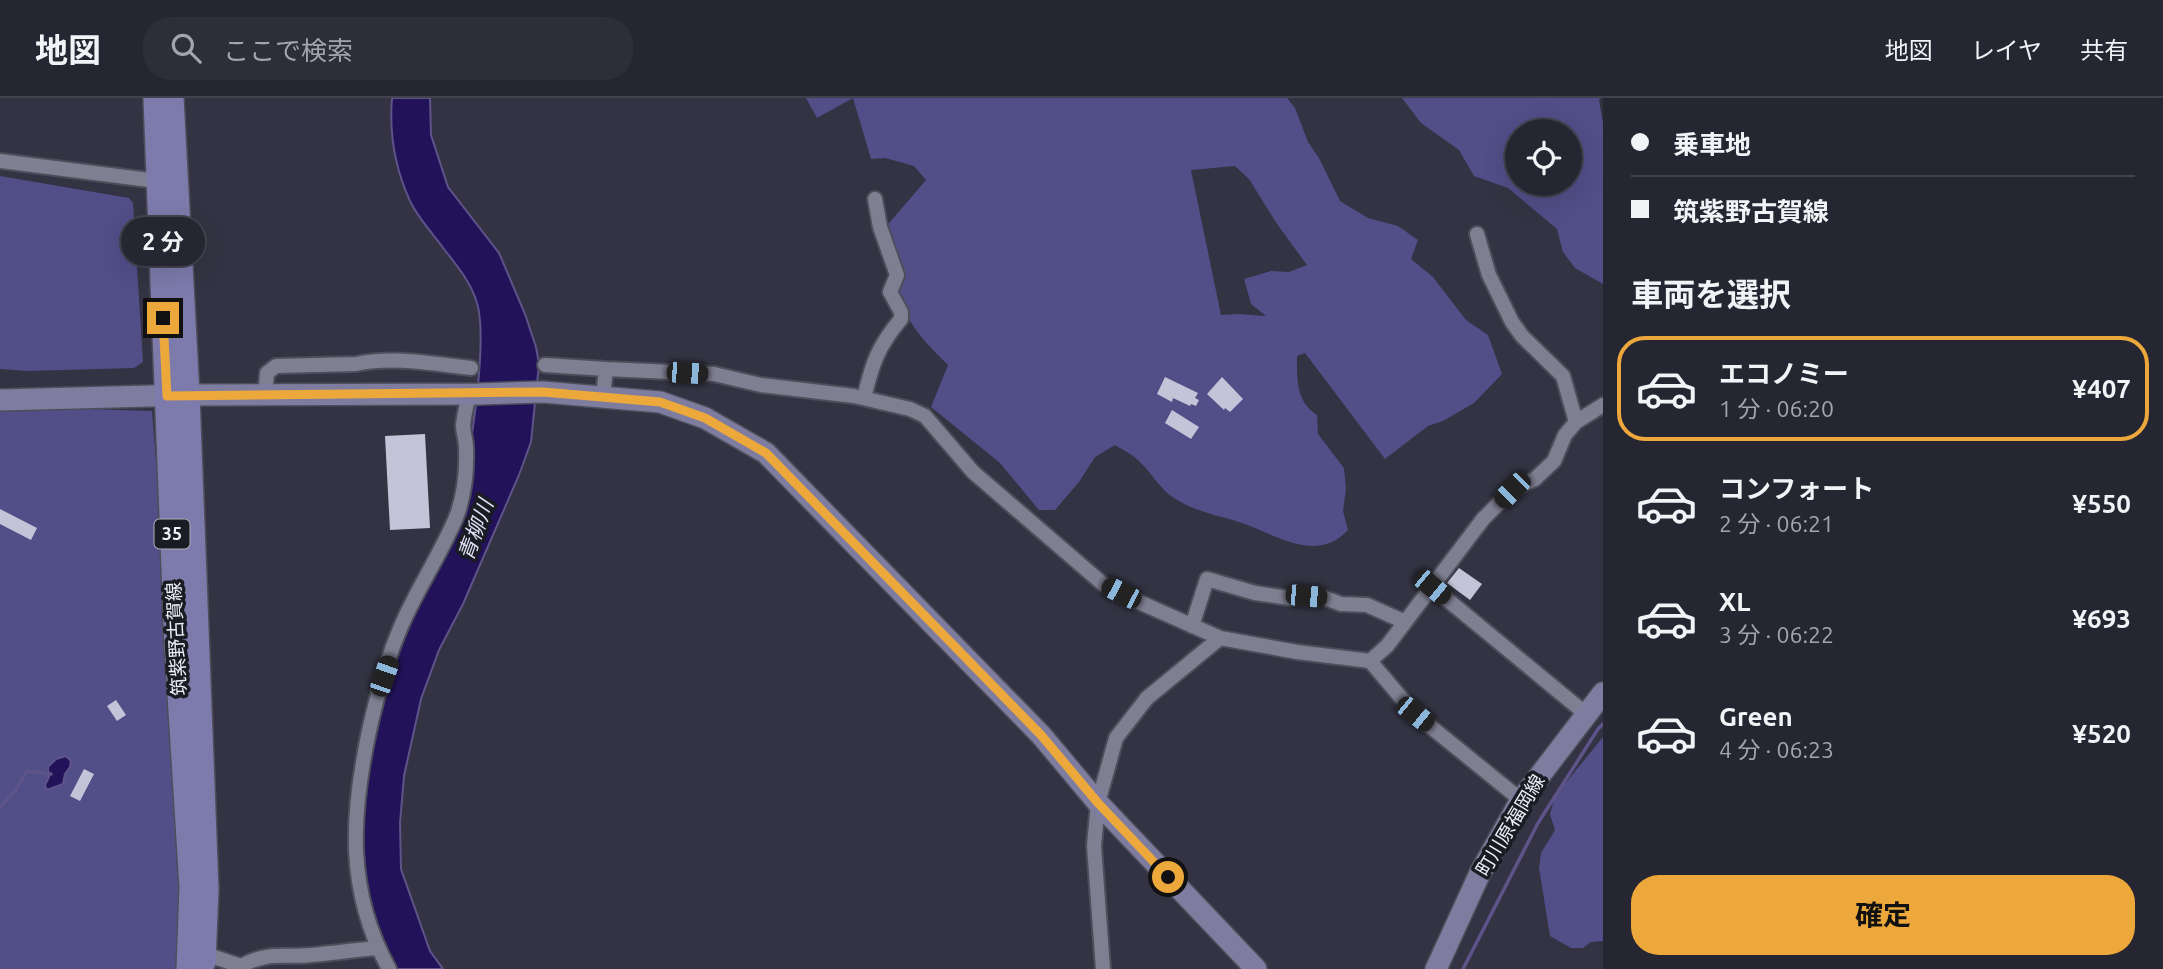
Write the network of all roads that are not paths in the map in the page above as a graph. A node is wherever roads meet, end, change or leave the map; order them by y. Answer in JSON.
{"nodes":[{"id":1,"x":155,"y":98,"type":"edge"},
{"id":2,"x":172,"y":98,"type":"edge"},
{"id":3,"x":0,"y":162,"type":"edge"},
{"id":4,"x":158,"y":181,"type":"junction"},
{"id":5,"x":875,"y":199,"type":"dead end"},
{"id":6,"x":1477,"y":234,"type":"dead end"},
{"id":7,"x":545,"y":365,"type":"dead end"},
{"id":8,"x":471,"y":368,"type":"dead end"},
{"id":9,"x":606,"y":369,"type":"junction"},
{"id":10,"x":474,"y":394,"type":"junction"},
{"id":11,"x":177,"y":396,"type":"junction"},
{"id":12,"x":265,"y":396,"type":"junction"},
{"id":13,"x":603,"y":396,"type":"junction"},
{"id":14,"x":864,"y":398,"type":"junction"},
{"id":15,"x":0,"y":400,"type":"edge"},
{"id":16,"x":1603,"y":405,"type":"edge"},
{"id":17,"x":1576,"y":422,"type":"junction"},
{"id":18,"x":1432,"y":587,"type":"junction"},
{"id":19,"x":1405,"y":622,"type":"junction"},
{"id":20,"x":1192,"y":626,"type":"junction"},
{"id":21,"x":1220,"y":638,"type":"junction"},
{"id":22,"x":1370,"y":661,"type":"junction"},
{"id":23,"x":1603,"y":693,"type":"edge"},
{"id":24,"x":1586,"y":714,"type":"junction"},
{"id":25,"x":1521,"y":800,"type":"junction"},
{"id":26,"x":1098,"y":803,"type":"junction"},
{"id":27,"x":377,"y":948,"type":"junction"},
{"id":28,"x":199,"y":964,"type":"edge"},
{"id":29,"x":1442,"y":967,"type":"edge"},
{"id":30,"x":242,"y":968,"type":"edge"},
{"id":31,"x":389,"y":969,"type":"edge"},
{"id":32,"x":1103,"y":969,"type":"edge"},
{"id":33,"x":1256,"y":969,"type":"edge"}],
"edges":[{"from":1,"to":4,"type":"main road","name":"筑紫野古賀線","number":"35"},
{"from":2,"to":11,"type":"main road","name":"筑紫野古賀線","number":"35"},
{"from":3,"to":4,"type":"street"},
{"from":4,"to":11,"type":"main road","name":"筑紫野古賀線","number":"35"},
{"from":5,"to":14,"type":"street"},
{"from":6,"to":17,"type":"street"},
{"from":7,"to":9,"type":"street"},
{"from":8,"to":12,"type":"street"},
{"from":9,"to":13,"type":"street"},
{"from":9,"to":14,"type":"street"},
{"from":10,"to":12,"type":"street"},
{"from":10,"to":13,"type":"street"},
{"from":10,"to":27,"type":"street"},
{"from":11,"to":12,"type":"street"},
{"from":11,"to":15,"type":"street"},
{"from":11,"to":28,"type":"main road","name":"筑紫野古賀線","number":"35"},
{"from":13,"to":26,"type":"street"},
{"from":14,"to":20,"type":"street"},
{"from":16,"to":17,"type":"street"},
{"from":17,"to":18,"type":"street"},
{"from":18,"to":19,"type":"street"},
{"from":18,"to":24,"type":"street"},
{"from":19,"to":20,"type":"street"},
{"from":19,"to":22,"type":"street"},
{"from":20,"to":21,"type":"street"},
{"from":21,"to":22,"type":"street"},
{"from":21,"to":26,"type":"street"},
{"from":22,"to":25,"type":"street"},
{"from":23,"to":24,"type":"street","name":"町川原福岡線"},
{"from":24,"to":25,"type":"street","name":"町川原福岡線"},
{"from":25,"to":29,"type":"street","name":"町川原福岡線"},
{"from":26,"to":32,"type":"street"},
{"from":26,"to":33,"type":"street"},
{"from":27,"to":30,"type":"street"},
{"from":27,"to":31,"type":"street"},
{"from":28,"to":30,"type":"street"}]}
